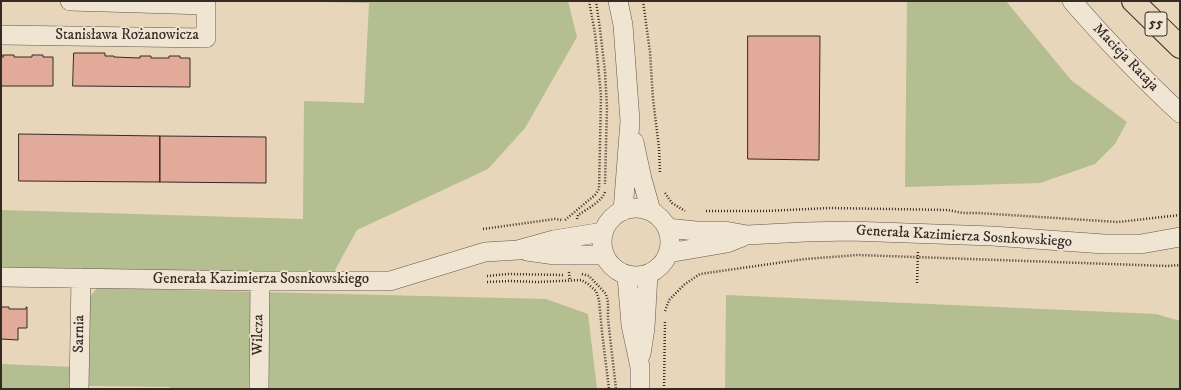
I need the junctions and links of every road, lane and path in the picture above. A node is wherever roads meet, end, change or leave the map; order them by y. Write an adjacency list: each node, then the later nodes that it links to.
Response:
1 (70, 1): 8 (street, Stanisława Rożanowicza)
2 (589, 1): 25 (path)
3 (596, 1): 25 (path)
4 (618, 1): 11 (street)
5 (643, 1): 12 (path)
6 (1072, 1): 10 (street, Macieja Rataja)
7 (1132, 1): 9 (main road, 55)
8 (1, 35)
9 (1180, 47)
10 (1180, 113)
11 (630, 121): 14 (street); 15 (street)
12 (660, 178)
13 (664, 191): 16 (path)
14 (623, 211): 15 (street); 21 (street)
15 (651, 211): 19 (street)
16 (689, 211)
17 (703, 212): 18 (path)
18 (1180, 215)
19 (667, 228): 23 (street, Generała Kazimierza Sosnkowskiego); 26 (street)
20 (483, 229): 25 (path)
21 (603, 232): 25 (street, Generała Kazimierza Sosnkowskiego); 27 (street)
22 (918, 233): 23 (street, Generała Kazimierza Sosnkowskiego); 24 (street, Generała Kazimierza Sosnkowskiego); 28 (path)
23 (747, 235): 26 (street, Generała Kazimierza Sosnkowskiego)
24 (1180, 237)
25 (571, 241): 27 (street, Generała Kazimierza Sosnkowskiego); 30 (path); 31 (path); 37 (street, Generała Kazimierza Sosnkowskiego)
26 (668, 253): 32 (street)
27 (603, 255): 34 (street)
28 (918, 257): 29 (path); 40 (path); 47 (path)
29 (1180, 265)
30 (580, 273): 31 (path); 45 (path)
31 (569, 274): 33 (path); 38 (path)
32 (648, 274): 34 (street); 41 (street)
33 (487, 276)
34 (627, 276): 41 (street)
35 (1, 277): 36 (street, Generała Kazimierza Sosnkowskiego)
36 (81, 278): 37 (street, Generała Kazimierza Sosnkowskiego); 42 (street, Sarnia)
37 (260, 281): 43 (street, Wilcza)
38 (570, 281): 39 (path); 44 (path)
39 (487, 282)
40 (916, 283)
41 (640, 367): 46 (street)
42 (79, 389)
43 (259, 389)
44 (609, 389)
45 (616, 389)
46 (640, 389)
47 (664, 389)

